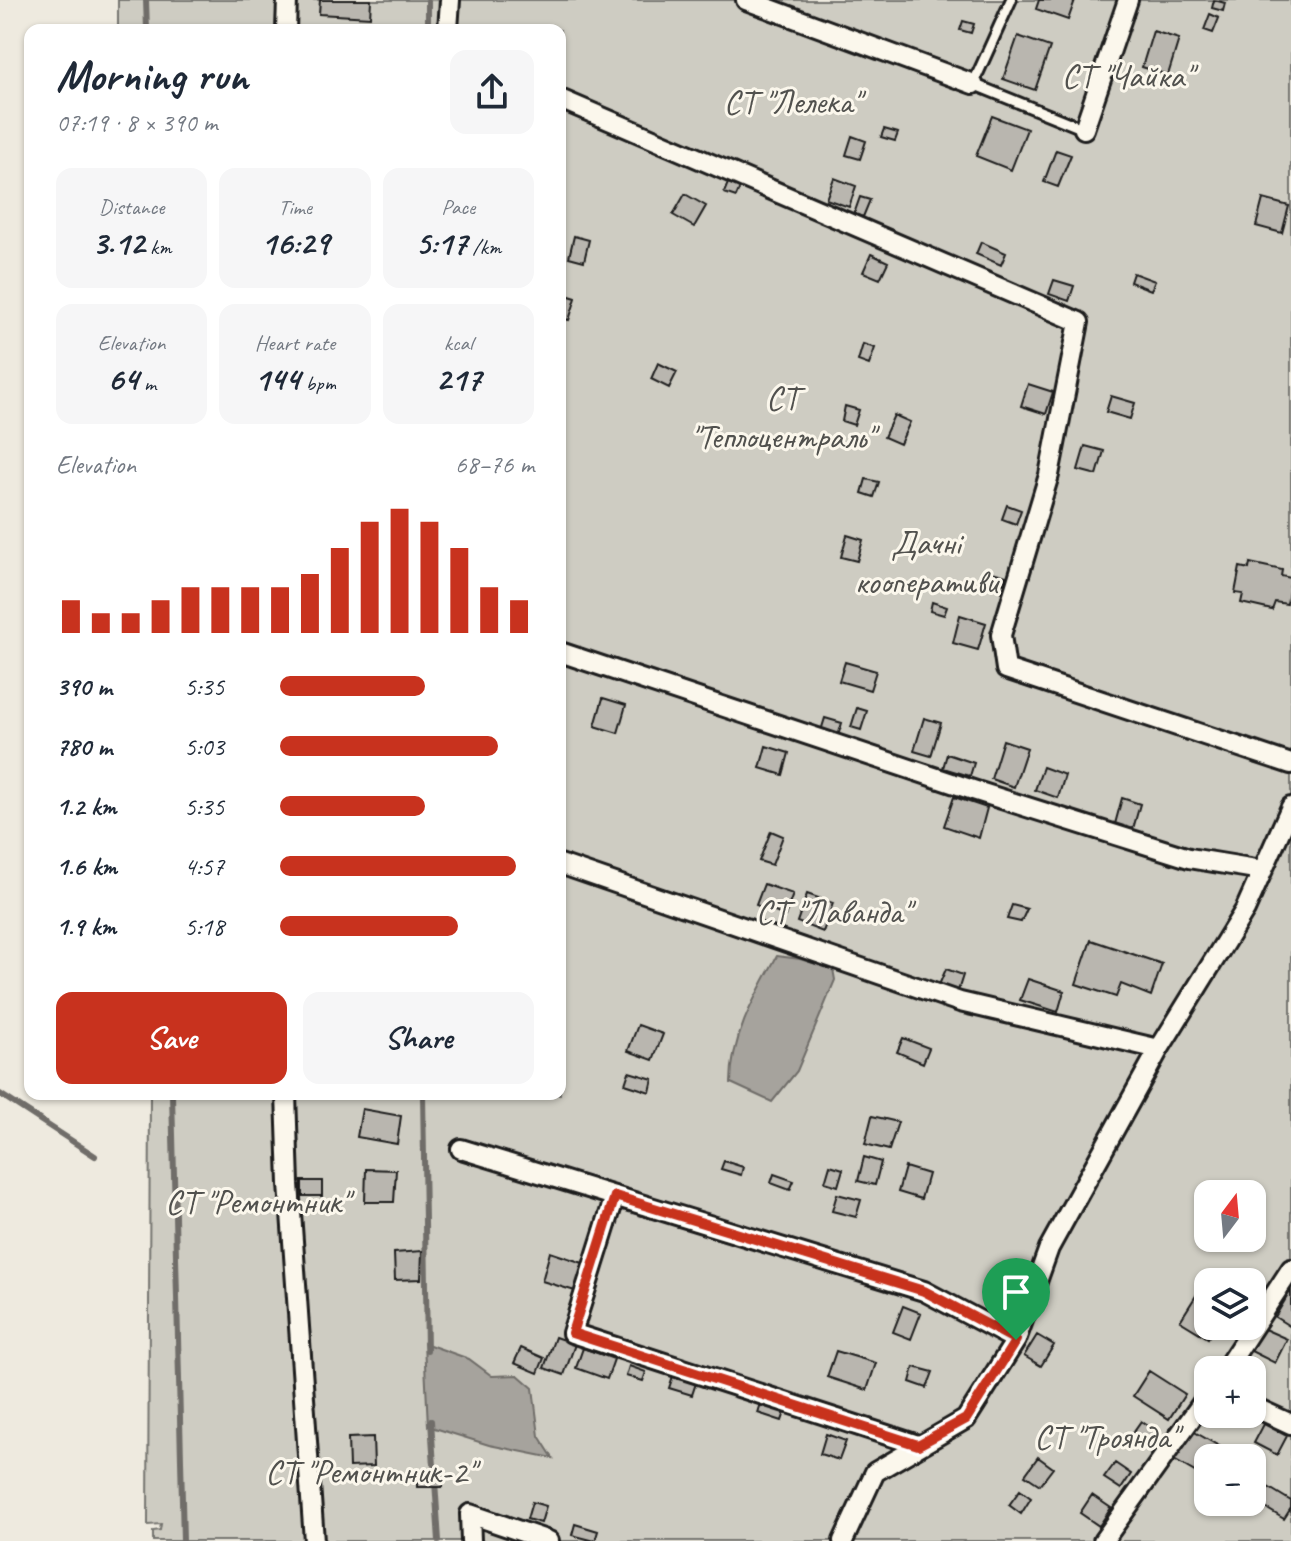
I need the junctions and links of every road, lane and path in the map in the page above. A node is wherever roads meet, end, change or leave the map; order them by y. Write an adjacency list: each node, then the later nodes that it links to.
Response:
1 (287, 0): 6 (street)
2 (450, 0): 7 (street)
3 (746, 0): 8 (street)
4 (1011, 0): 8 (lane)
5 (1128, 0): 10 (street)
6 (286, 24)
7 (448, 24)
8 (973, 84): 10 (lane)
9 (566, 102): 12 (street)
10 (1084, 129)
11 (566, 654): 15 (street)
12 (1291, 764)
13 (1291, 807): 15 (street)
14 (566, 866): 16 (street)
15 (1262, 870): 16 (street)
16 (1159, 1049): 21 (street)
17 (286, 1100): 27 (street)
18 (461, 1149): 19 (street)
19 (615, 1196): 21 (street); 26 (street)
20 (1291, 1269): 22 (street)
21 (1016, 1340): 26 (street)
22 (1234, 1356)
23 (1266, 1412): 25 (street)
24 (1194, 1414): 31 (street)
25 (1291, 1424)
26 (918, 1445): 30 (street)
27 (314, 1541)
28 (471, 1541): 29 (street)
29 (549, 1541)
30 (843, 1541)
31 (1103, 1541)

